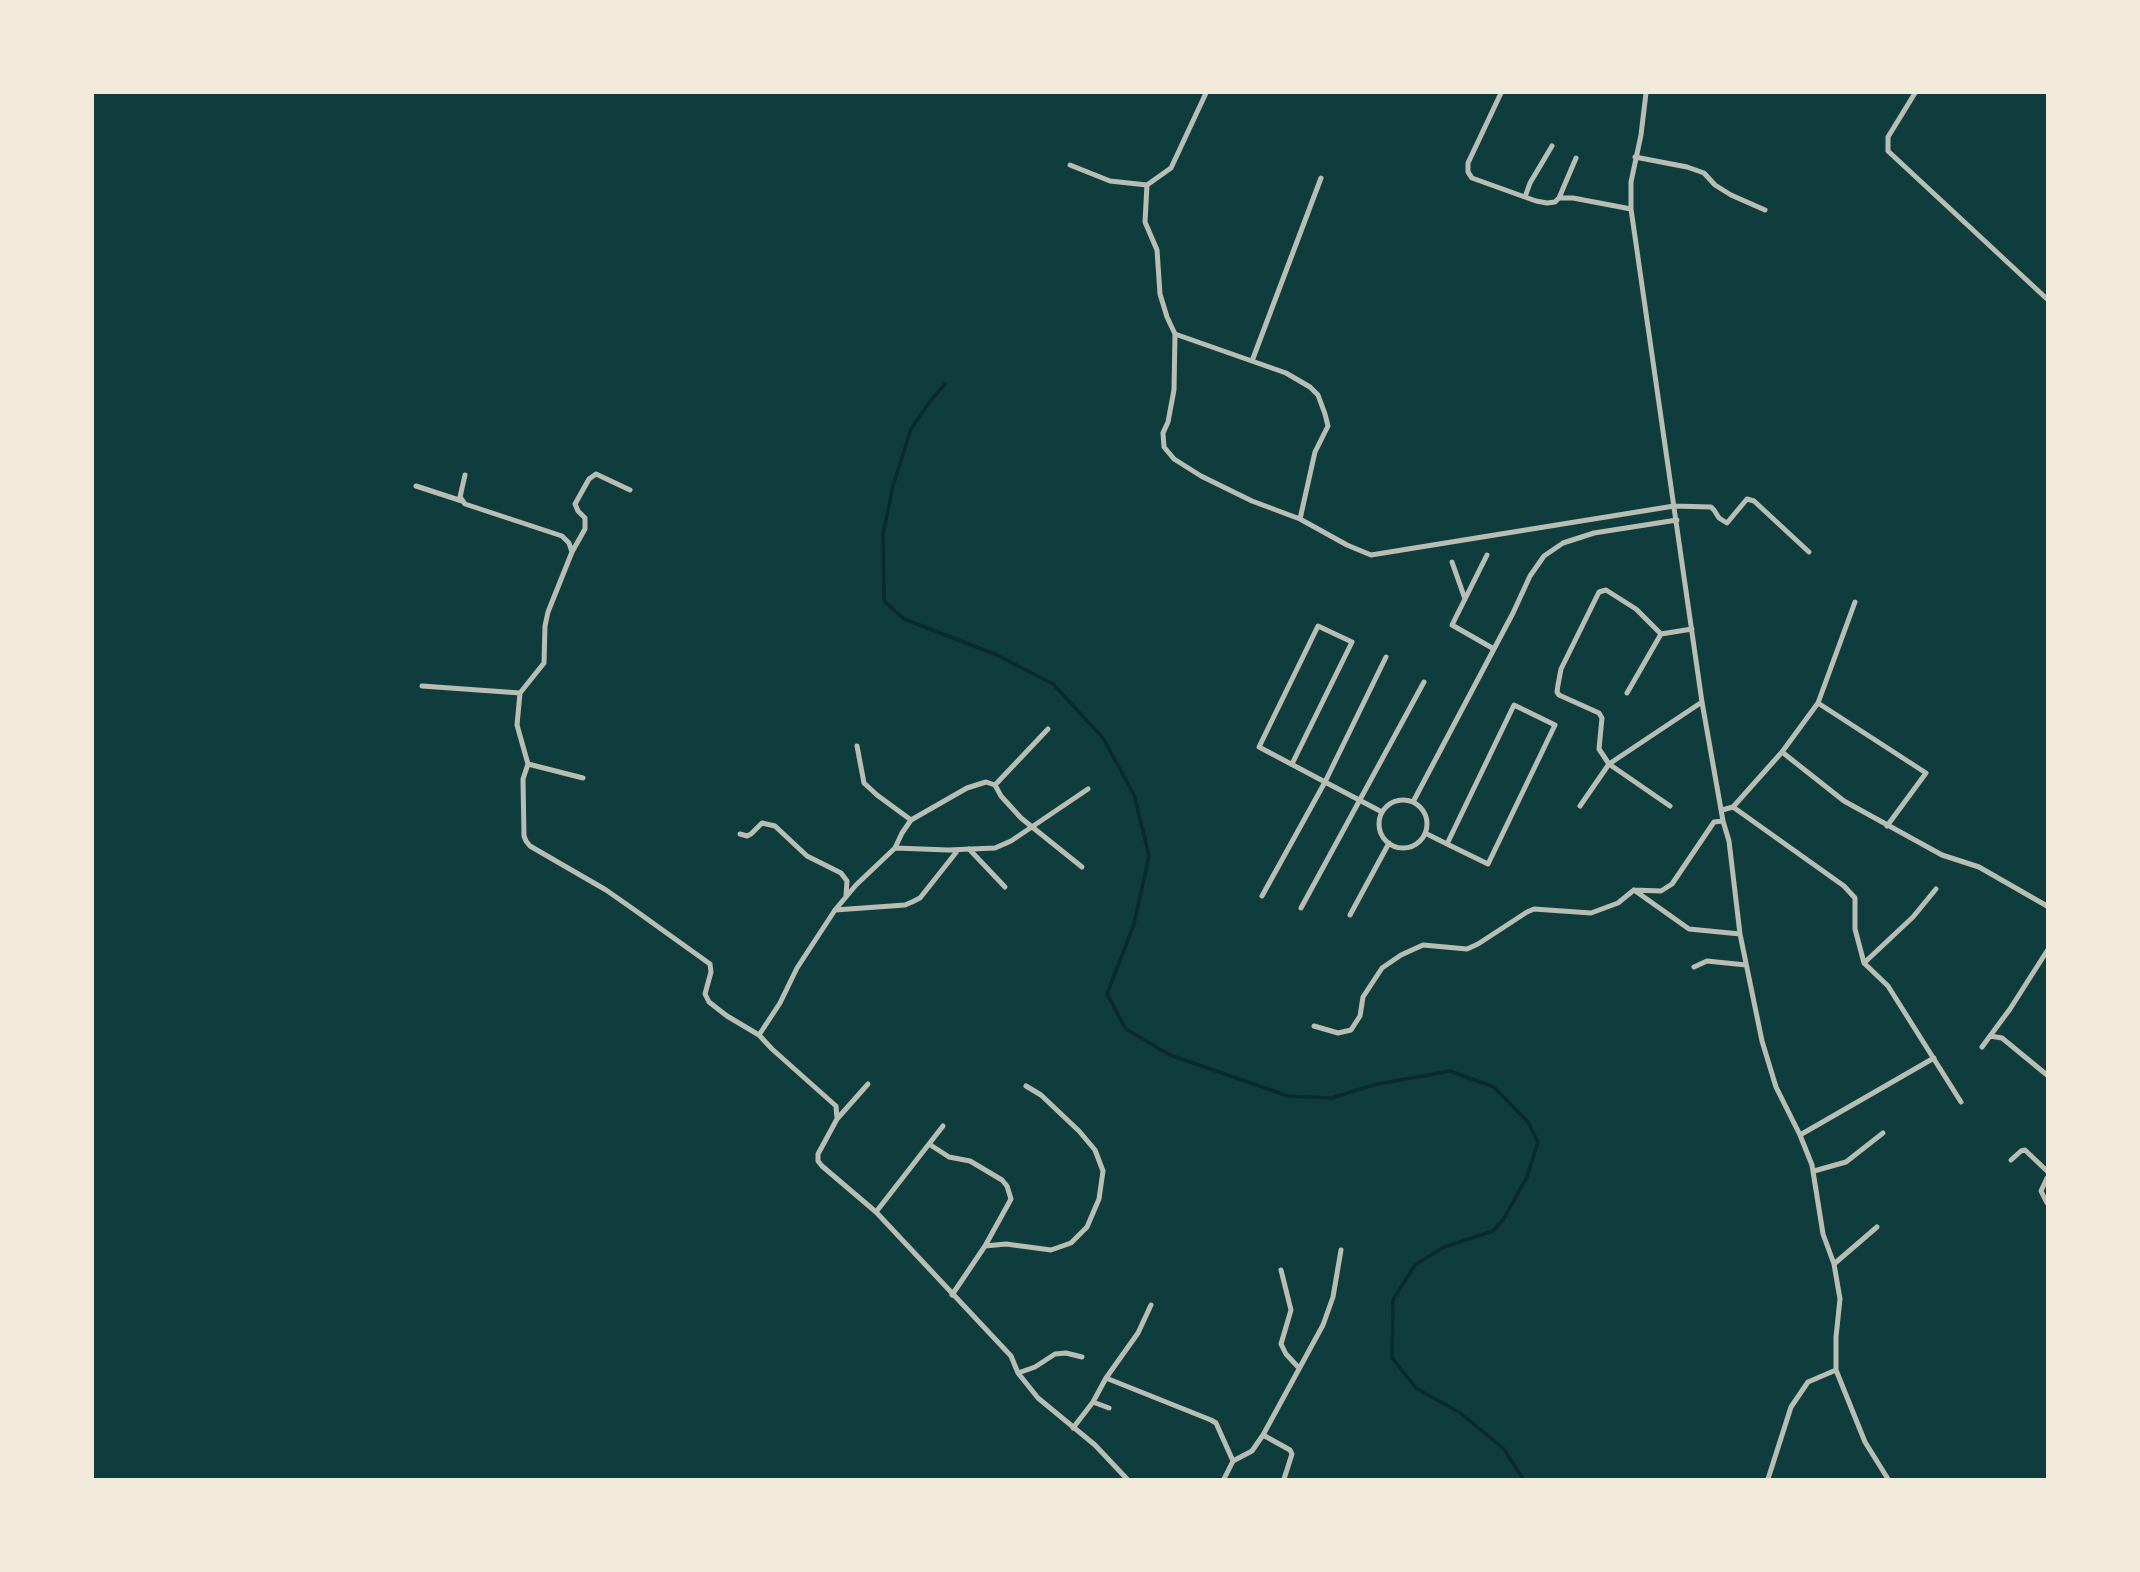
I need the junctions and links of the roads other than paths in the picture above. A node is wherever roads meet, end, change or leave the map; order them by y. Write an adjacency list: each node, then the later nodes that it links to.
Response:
1 (1206, 93): 10 (street)
2 (1501, 93): 11 (street)
3 (1646, 93): 6 (street)
4 (1915, 93): 15 (street)
5 (1552, 146): 11 (street)
6 (1635, 157): 13 (street); 14 (street)
7 (1576, 158): 12 (street)
8 (1070, 164): 10 (street)
9 (1321, 178): 17 (street)
10 (1147, 185): 16 (street)
11 (1525, 197): 12 (street)
12 (1559, 198): 13 (street)
13 (1631, 209): 22 (street)
14 (1765, 210)
15 (2047, 299)
16 (1175, 334): 17 (street); 23 (street)
17 (1252, 361): 23 (street)
18 (465, 475): 21 (street)
19 (416, 486): 21 (street)
20 (631, 490): 25 (street)
21 (462, 501): 25 (street)
22 (1674, 506): 23 (street); 24 (street); 26 (street)
23 (1300, 519)
24 (1677, 520): 31 (street); 33 (street)
25 (572, 552): 37 (street)
26 (1809, 552)
27 (1487, 555): 29 (street)
28 (1452, 562): 29 (street)
29 (1465, 599): 33 (street)
30 (1855, 602): 40 (street)
31 (1692, 629): 32 (street); 39 (street)
32 (1661, 634): 38 (street); 46 (street)
33 (1494, 649): 52 (street)
34 (1386, 657): 48 (street)
35 (1424, 682): 51 (street)
36 (422, 687): 37 (street)
37 (520, 692): 44 (street)
38 (1627, 693)
39 (1702, 702): 46 (street); 56 (street)
40 (1818, 703): 43 (street); 60 (street)
41 (1048, 729): 49 (street)
42 (857, 746): 58 (street)
43 (1782, 752): 55 (street); 60 (street)
44 (528, 764): 47 (street); 85 (street)
45 (1292, 764): 45 (street); 48 (street)
46 (1609, 764): 53 (street); 54 (street)
47 (583, 778)
48 (1325, 782): 51 (street); 74 (street)
49 (995, 785): 58 (street); 61 (street)
50 (1088, 789): 61 (street)
51 (1361, 801): 57 (street); 76 (street)
52 (1413, 802): 57 (street); 62 (street)
53 (1580, 806)
54 (1670, 806)
55 (1733, 807): 56 (street); 81 (street)
56 (1722, 810): 59 (street)
57 (1382, 812): 64 (street)
58 (911, 820): 66 (street)
59 (1724, 821): 71 (street); 79 (street)
60 (1887, 826): 75 (street)
61 (1032, 827): 67 (street); 69 (street)
62 (1425, 833): 64 (street); 65 (street)
63 (740, 834): 73 (street)
64 (1389, 843): 78 (street)
65 (1447, 844): 65 (street)
66 (895, 848): 68 (street); 73 (street)
67 (969, 849): 68 (street); 70 (street)
68 (958, 850): 77 (street)
69 (1082, 867)
70 (1004, 887)
71 (1634, 890): 79 (street); 84 (street)
72 (1936, 890): 81 (street)
73 (846, 896): 77 (street)
74 (1262, 896)
75 (2047, 906)
76 (1301, 908)
77 (835, 909): 85 (street)
78 (1350, 915)
79 (1740, 933): 82 (street)
80 (2047, 951): 86 (street)
81 (1864, 963): 88 (street)
82 (1746, 965): 83 (street); 96 (street)
83 (1694, 967)
84 (1314, 1026)
85 (759, 1035): 93 (street)
86 (1990, 1036): 87 (street); 89 (street)
87 (1982, 1048)
88 (1934, 1058): 92 (street); 96 (street)
89 (2047, 1074)
90 (868, 1084): 93 (street)
91 (1026, 1086): 105 (street)
92 (1961, 1101)
93 (837, 1119): 103 (street)
94 (943, 1126): 97 (street)
95 (1882, 1133): 99 (street)
96 (1800, 1135): 99 (street)
97 (929, 1144): 103 (street); 105 (street)
98 (2011, 1160): 100 (street)
99 (1814, 1171): 107 (street)
100 (2047, 1171)
101 (2047, 1178): 102 (street)
102 (2047, 1202)
103 (876, 1212): 109 (street)
104 (1877, 1227): 107 (street)
105 (985, 1246): 109 (street)
106 (1341, 1250): 112 (street)
107 (1834, 1264): 113 (street)
108 (1281, 1270): 112 (street)
109 (952, 1295): 114 (street)
110 (1151, 1305): 115 (street)
111 (1082, 1357): 114 (street)
112 (1298, 1368): 119 (street)
113 (1836, 1370): 124 (street); 125 (street)
114 (1018, 1373): 118 (street)
115 (1106, 1378): 116 (street); 120 (street)
116 (1093, 1402): 117 (street); 118 (street)
117 (1108, 1408)
118 (1073, 1428): 121 (street)
119 (1263, 1435): 120 (street); 123 (street)
120 (1233, 1461): 122 (street)
121 (1127, 1479)
122 (1224, 1479)
123 (1284, 1479)
124 (1768, 1479)
125 (1888, 1479)

